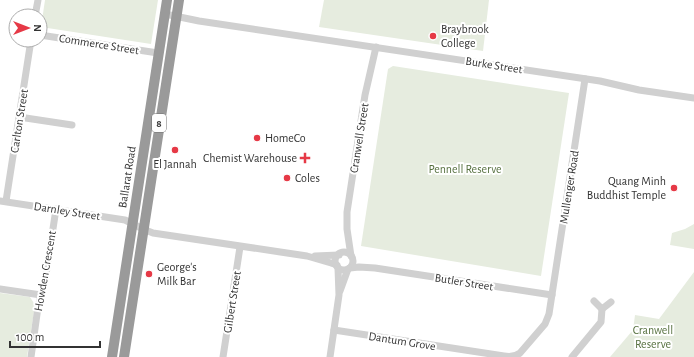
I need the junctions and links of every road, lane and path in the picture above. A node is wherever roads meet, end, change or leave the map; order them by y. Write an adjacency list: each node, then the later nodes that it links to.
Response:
1 (167, 0): 3 (highway, Ballarat Road / 8)
2 (178, 0): 4 (highway, Ballarat Road / 8)
3 (165, 14): 4 (street, Burke Street); 10 (highway, Ballarat Road / 8)
4 (176, 16): 5 (street, Burke Street); 6 (highway, Ballarat Road / 8)
5 (199, 21): 6 (street, Burke Street); 8 (street, Burke Street)
6 (174, 28): 18 (highway, Ballarat Road / 8)
7 (48, 36): 10 (street, Commerce Street)
8 (376, 47): 11 (street, Burke Street); 19 (street, Cranwell Street)
9 (31, 48): 13 (street, Carlton Street)
10 (158, 53): 17 (highway, Ballarat Road / 8)
11 (586, 79): 12 (street, Burke Street); 30 (street, Mullenger Road)
12 (694, 98)
13 (19, 117): 14 (street); 15 (street, Carlton Street)
14 (72, 125)
15 (3, 201): 16 (street, Darnley Street)
16 (56, 209): 17 (street, Darnley Street); 28 (street, Howden Crescent)
17 (132, 224): 18 (street, Darnley Street); 37 (highway, Ballarat Road / 8)
18 (143, 229): 20 (street); 38 (highway, Ballarat Road / 8)
19 (347, 229): 21 (street, Cranwell Street); 23 (street, Cranwell Street)
20 (240, 247): 22 (street); 39 (street, Gilbert Street)
21 (340, 254): 22 (street); 23 (street); 24 (street)
22 (307, 256): 24 (street)
23 (352, 257): 25 (street, Butler Street); 26 (street)
24 (337, 266): 26 (street); 29 (street)
25 (376, 268): 26 (street, Butler Street); 30 (street, Butler Street)
26 (349, 269): 29 (street)
27 (0, 289): 28 (street)
28 (41, 295): 36 (street, Howden Crescent)
29 (339, 295): 34 (street)
30 (552, 295): 35 (street, Dantum Grove)
31 (594, 301): 33 (street)
32 (611, 302): 33 (street)
33 (602, 309): 41 (street)
34 (334, 330): 35 (street, Dantum Grove); 40 (street)
35 (518, 356)
36 (31, 357)
37 (112, 357)
38 (124, 357)
39 (223, 357)
40 (330, 357)
41 (572, 357)

